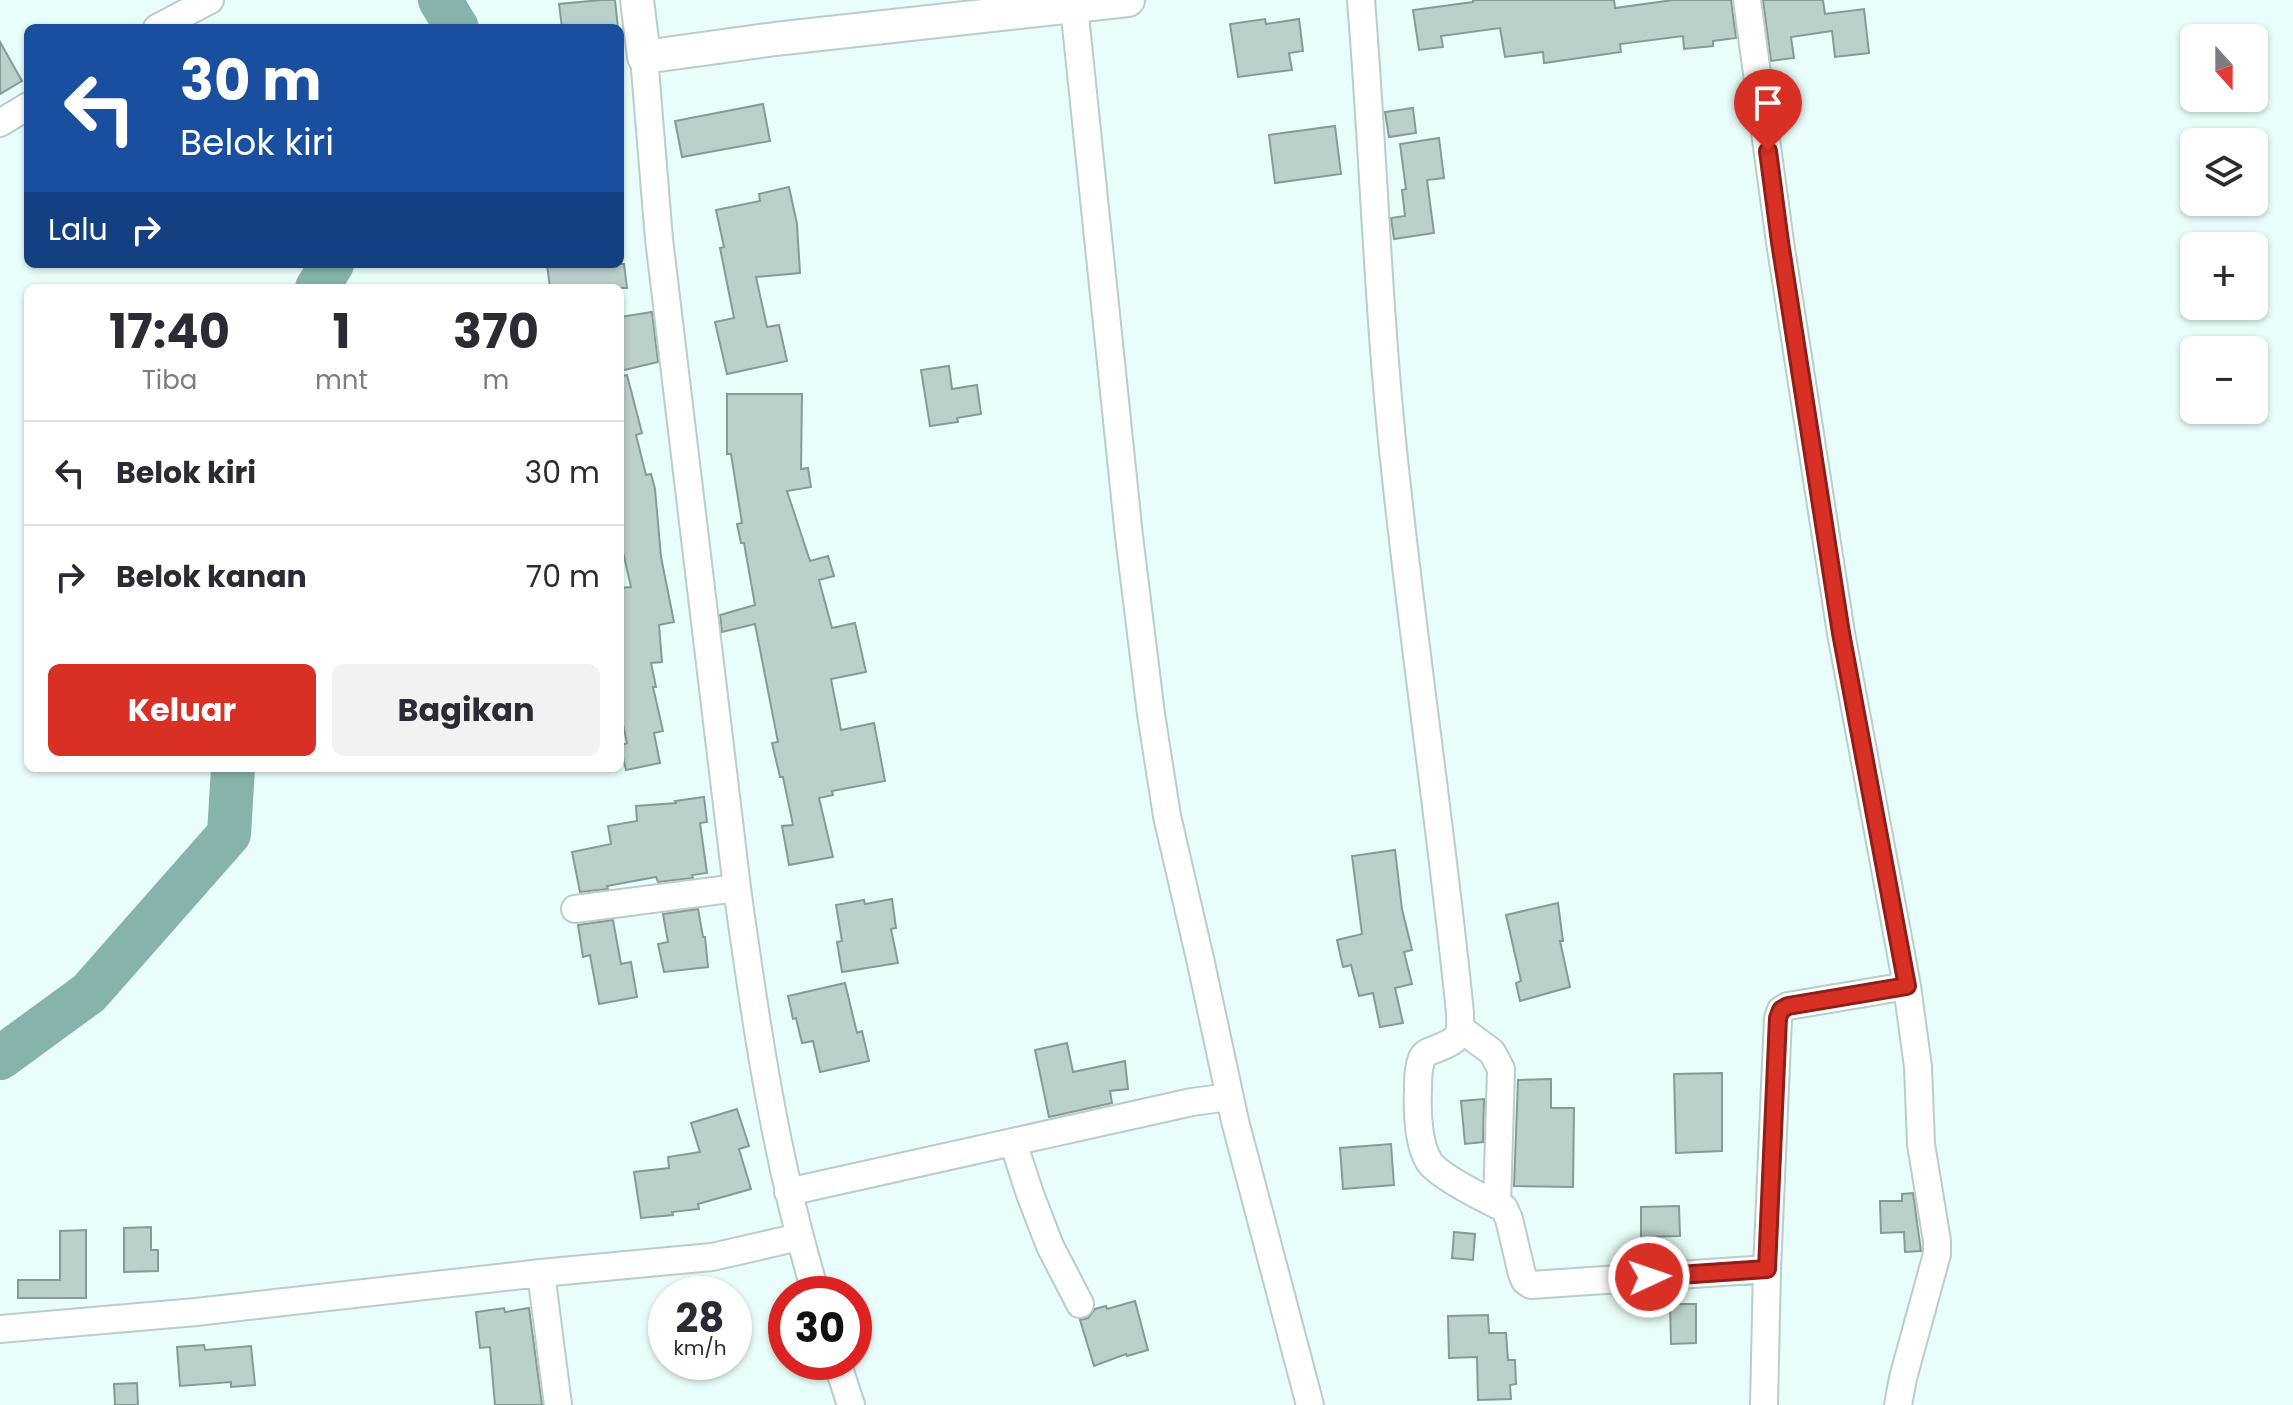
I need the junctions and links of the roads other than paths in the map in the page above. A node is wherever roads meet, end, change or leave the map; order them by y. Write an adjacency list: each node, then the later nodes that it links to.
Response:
1 (210, 0): 7 (street)
2 (637, 0): 8 (street)
3 (1128, 0): 6 (street)
4 (1361, 0): 14 (street)
5 (1747, 0): 13 (street)
6 (1074, 6): 8 (street); 15 (street)
7 (165, 24)
8 (644, 57): 11 (street)
9 (24, 108): 10 (street)
10 (0, 123)
11 (737, 888): 12 (street); 17 (street)
12 (575, 909)
13 (1907, 986): 20 (street); 30 (street)
14 (1461, 1029): 18 (street); 18 (street)
15 (1229, 1097): 16 (street); 28 (street)
16 (1013, 1142): 17 (street); 23 (street)
17 (788, 1192): 19 (street)
18 (1497, 1205): 20 (street)
19 (799, 1237): 21 (street); 22 (street)
20 (1767, 1269): 29 (street)
21 (541, 1273): 24 (street); 26 (street)
22 (811, 1276)
23 (1080, 1304)
24 (0, 1329)
25 (843, 1380): 27 (street)
26 (558, 1405)
27 (851, 1405)
28 (1310, 1405)
29 (1764, 1405)
30 (1898, 1405)

